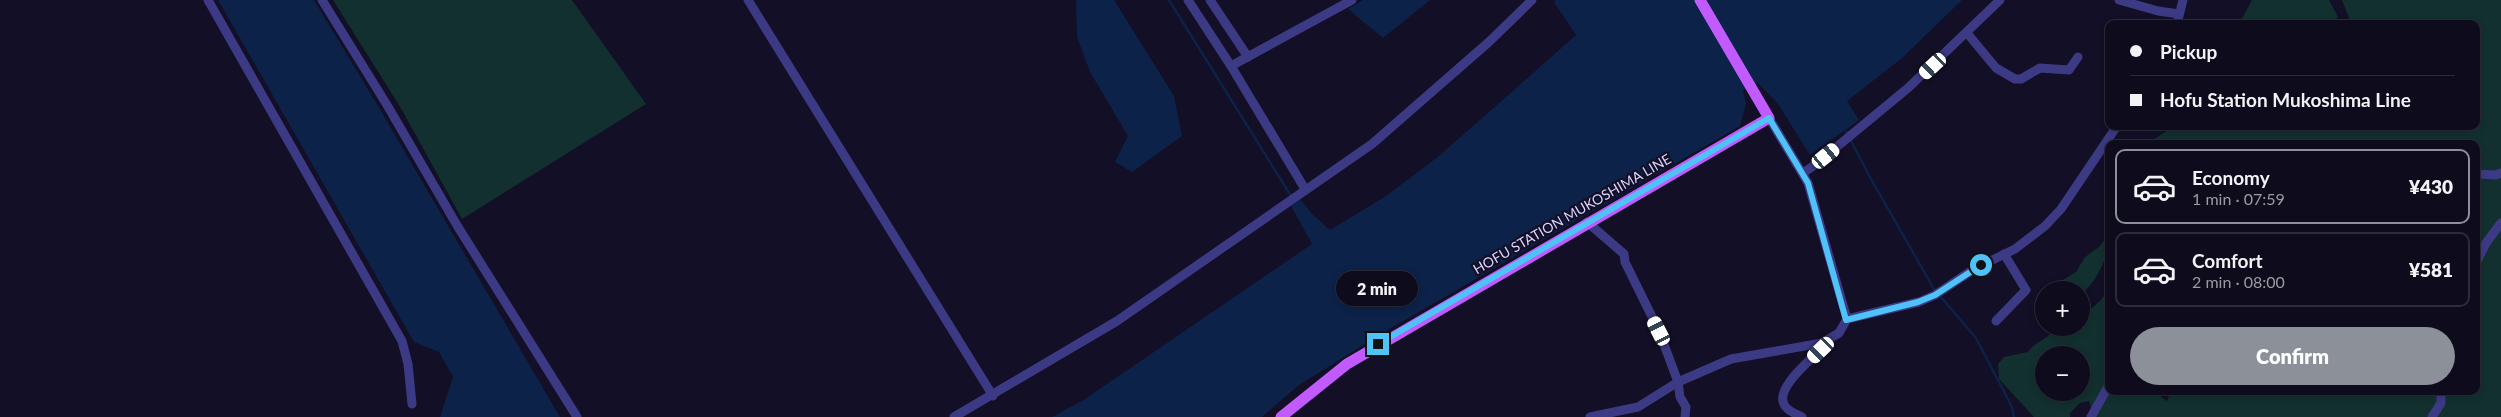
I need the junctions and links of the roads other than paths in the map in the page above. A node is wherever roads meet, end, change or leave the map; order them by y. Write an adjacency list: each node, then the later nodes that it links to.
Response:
1 (208, 0): 35 (street)
2 (322, 0): 36 (street)
3 (748, 0): 34 (street)
4 (1188, 0): 17 (street)
5 (1352, 0): 15 (street)
6 (1700, 0): 18 (main road)
7 (2000, 0): 14 (street)
8 (2119, 0): 12 (street)
9 (2183, 0): 12 (street)
10 (1213, 1): 15 (street)
11 (1529, 1): 23 (street)
12 (2179, 14): 13 (street)
13 (2178, 20)
14 (1967, 33): 16 (street); 20 (street)
15 (1248, 57): 17 (street)
16 (2078, 57)
17 (1231, 66): 23 (street)
18 (1769, 118): 20 (street); 24 (main road, HOFU STATION MUKOSHIMA LINE)
19 (2105, 144): 26 (street)
20 (1803, 173): 28 (street)
21 (2501, 173): 22 (street)
22 (2480, 174)
23 (1305, 190): 34 (street)
24 (1588, 222): 31 (street); 38 (main road, HOFU STATION MUKOSHIMA LINE)
25 (2501, 223): 27 (street)
26 (2004, 254): 28 (street); 29 (street)
27 (2480, 255)
28 (1846, 320): 30 (street)
29 (1996, 321)
30 (1822, 343): 31 (street); 41 (street)
31 (1678, 382): 39 (street); 40 (street)
32 (2105, 392): 42 (street)
33 (2441, 395): 43 (street)
34 (992, 396): 37 (street)
35 (412, 404)
36 (578, 417)
37 (954, 417)
38 (1281, 417)
39 (1590, 417)
40 (1685, 417)
41 (1802, 417)
42 (2091, 417)
43 (2432, 417)

